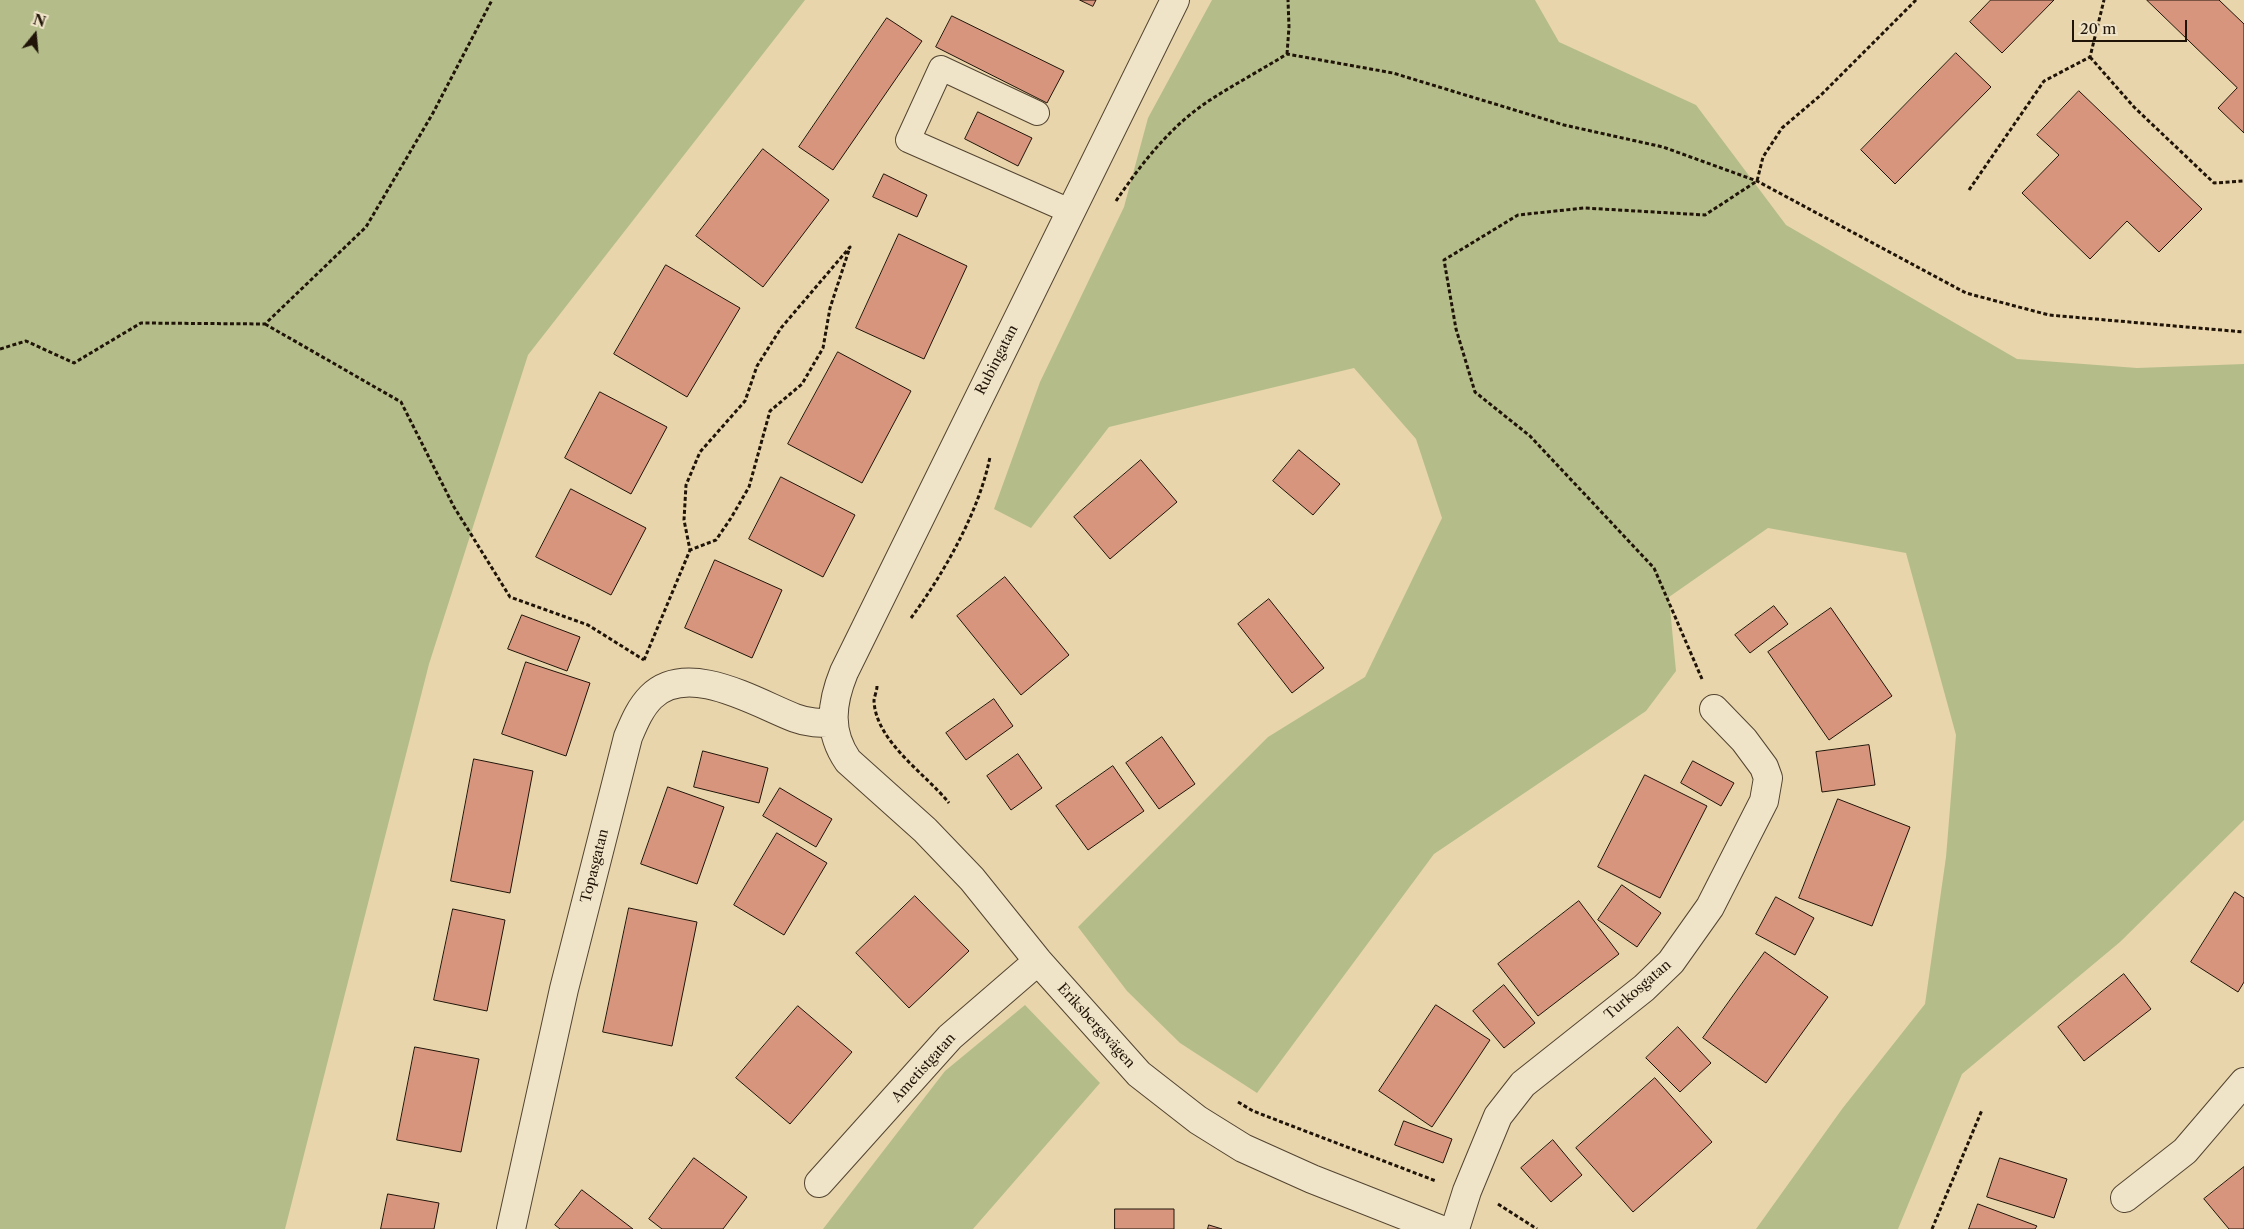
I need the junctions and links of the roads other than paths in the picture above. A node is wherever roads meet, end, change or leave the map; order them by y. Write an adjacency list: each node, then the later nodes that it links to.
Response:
1 (1175, 0): 3 (street, Rubingatan)
2 (1038, 113): 3 (lane)
3 (1072, 212): 5 (street, Rubingatan)
4 (1714, 709): 12 (street, Turkosgatan)
5 (833, 723): 6 (street, Eriksbergsvägen); 10 (street, Topasgatan)
6 (1038, 961): 8 (street, Ametistgatan); 11 (street, Eriksbergsvägen)
7 (2244, 1082): 9 (street)
8 (819, 1183)
9 (2125, 1198)
10 (511, 1229)
11 (1439, 1229)
12 (1455, 1229)

